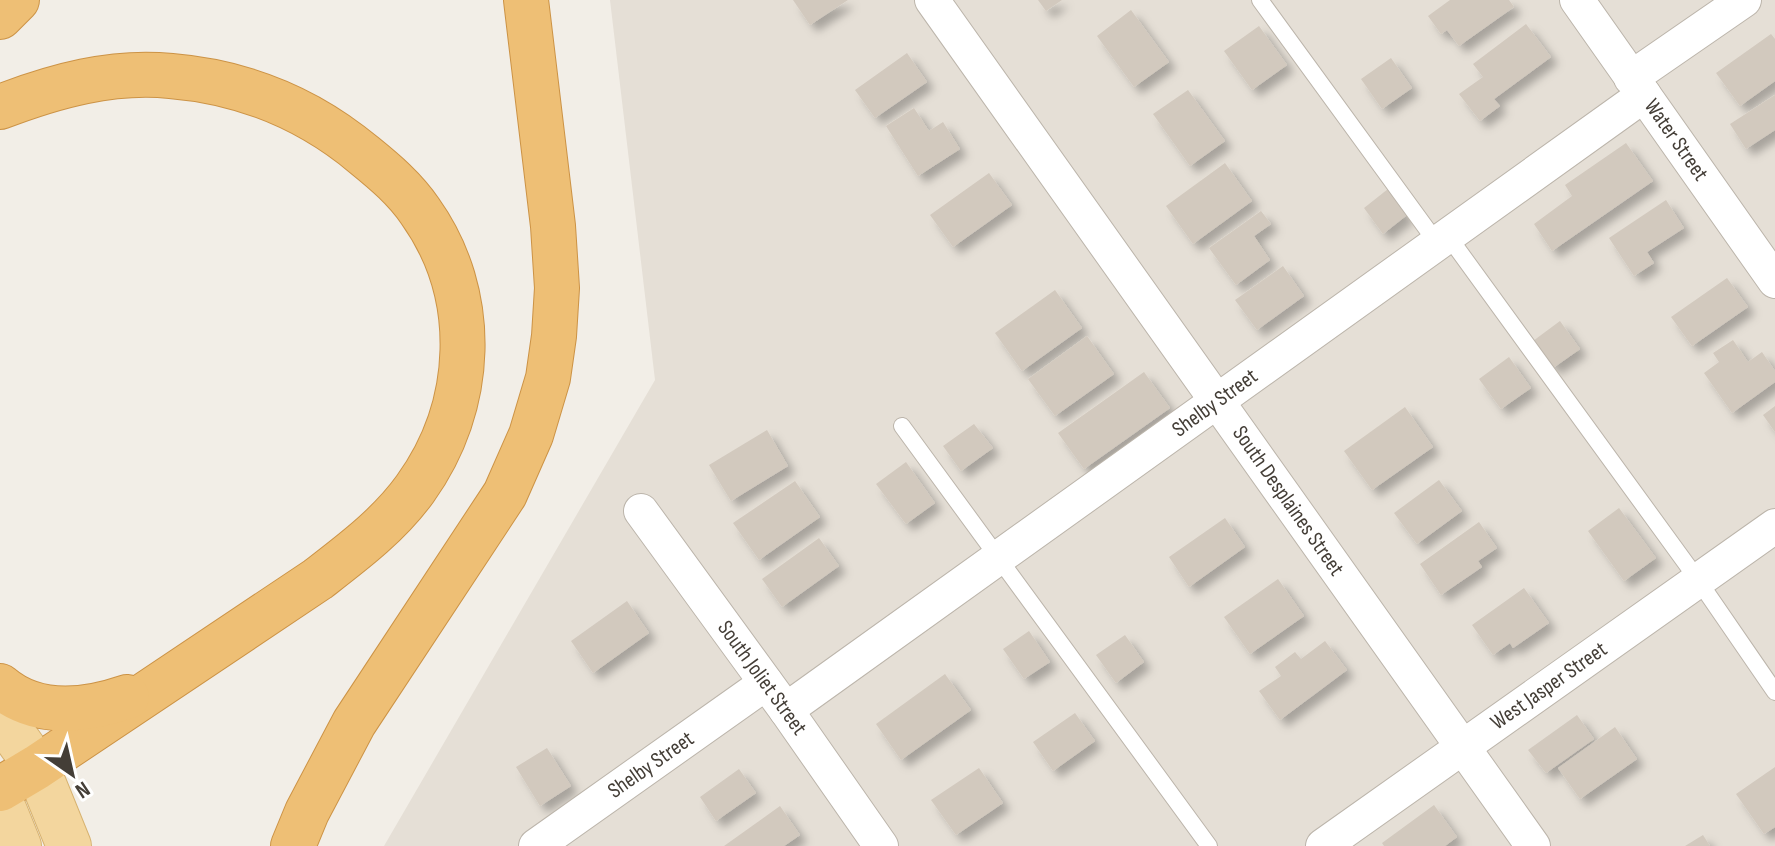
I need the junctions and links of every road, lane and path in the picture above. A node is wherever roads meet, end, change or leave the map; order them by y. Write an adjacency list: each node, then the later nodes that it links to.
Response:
1 (17, 0): 7 (highway)
2 (526, 0): 30 (highway)
3 (932, 0): 12 (street, South Desplaines Street)
4 (1260, 0): 10 (lane)
5 (1577, 0): 8 (street, Water Street)
6 (1744, 0): 8 (street, Shelby Street)
7 (0, 17)
8 (1638, 87): 10 (street, Shelby Street); 11 (street, Water Street)
9 (0, 107): 18 (highway)
10 (1442, 240): 12 (street, Shelby Street); 17 (lane)
11 (1775, 281)
12 (1217, 402): 16 (street, Shelby Street); 23 (street, South Desplaines Street)
13 (902, 426): 16 (lane)
14 (641, 511): 21 (street, South Joliet Street)
15 (1775, 526): 17 (street, West Jasper Street)
16 (998, 559): 21 (street, Shelby Street); 32 (lane)
17 (1698, 580): 20 (lane); 23 (street, West Jasper Street)
18 (163, 684): 19 (highway); 24 (highway)
19 (0, 686)
20 (1775, 692)
21 (776, 697): 27 (street, Shelby Street); 31 (street, South Joliet Street)
22 (0, 715): 24 (main road)
23 (1462, 747): 33 (street, West Jasper Street); 34 (street, South Desplaines Street)
24 (37, 767): 25 (highway); 29 (main road)
25 (0, 789)
26 (0, 799): 28 (main road)
27 (543, 844)
28 (19, 846)
29 (69, 846)
30 (293, 846)
31 (881, 846)
32 (1209, 846)
33 (1323, 846)
34 (1533, 846)

